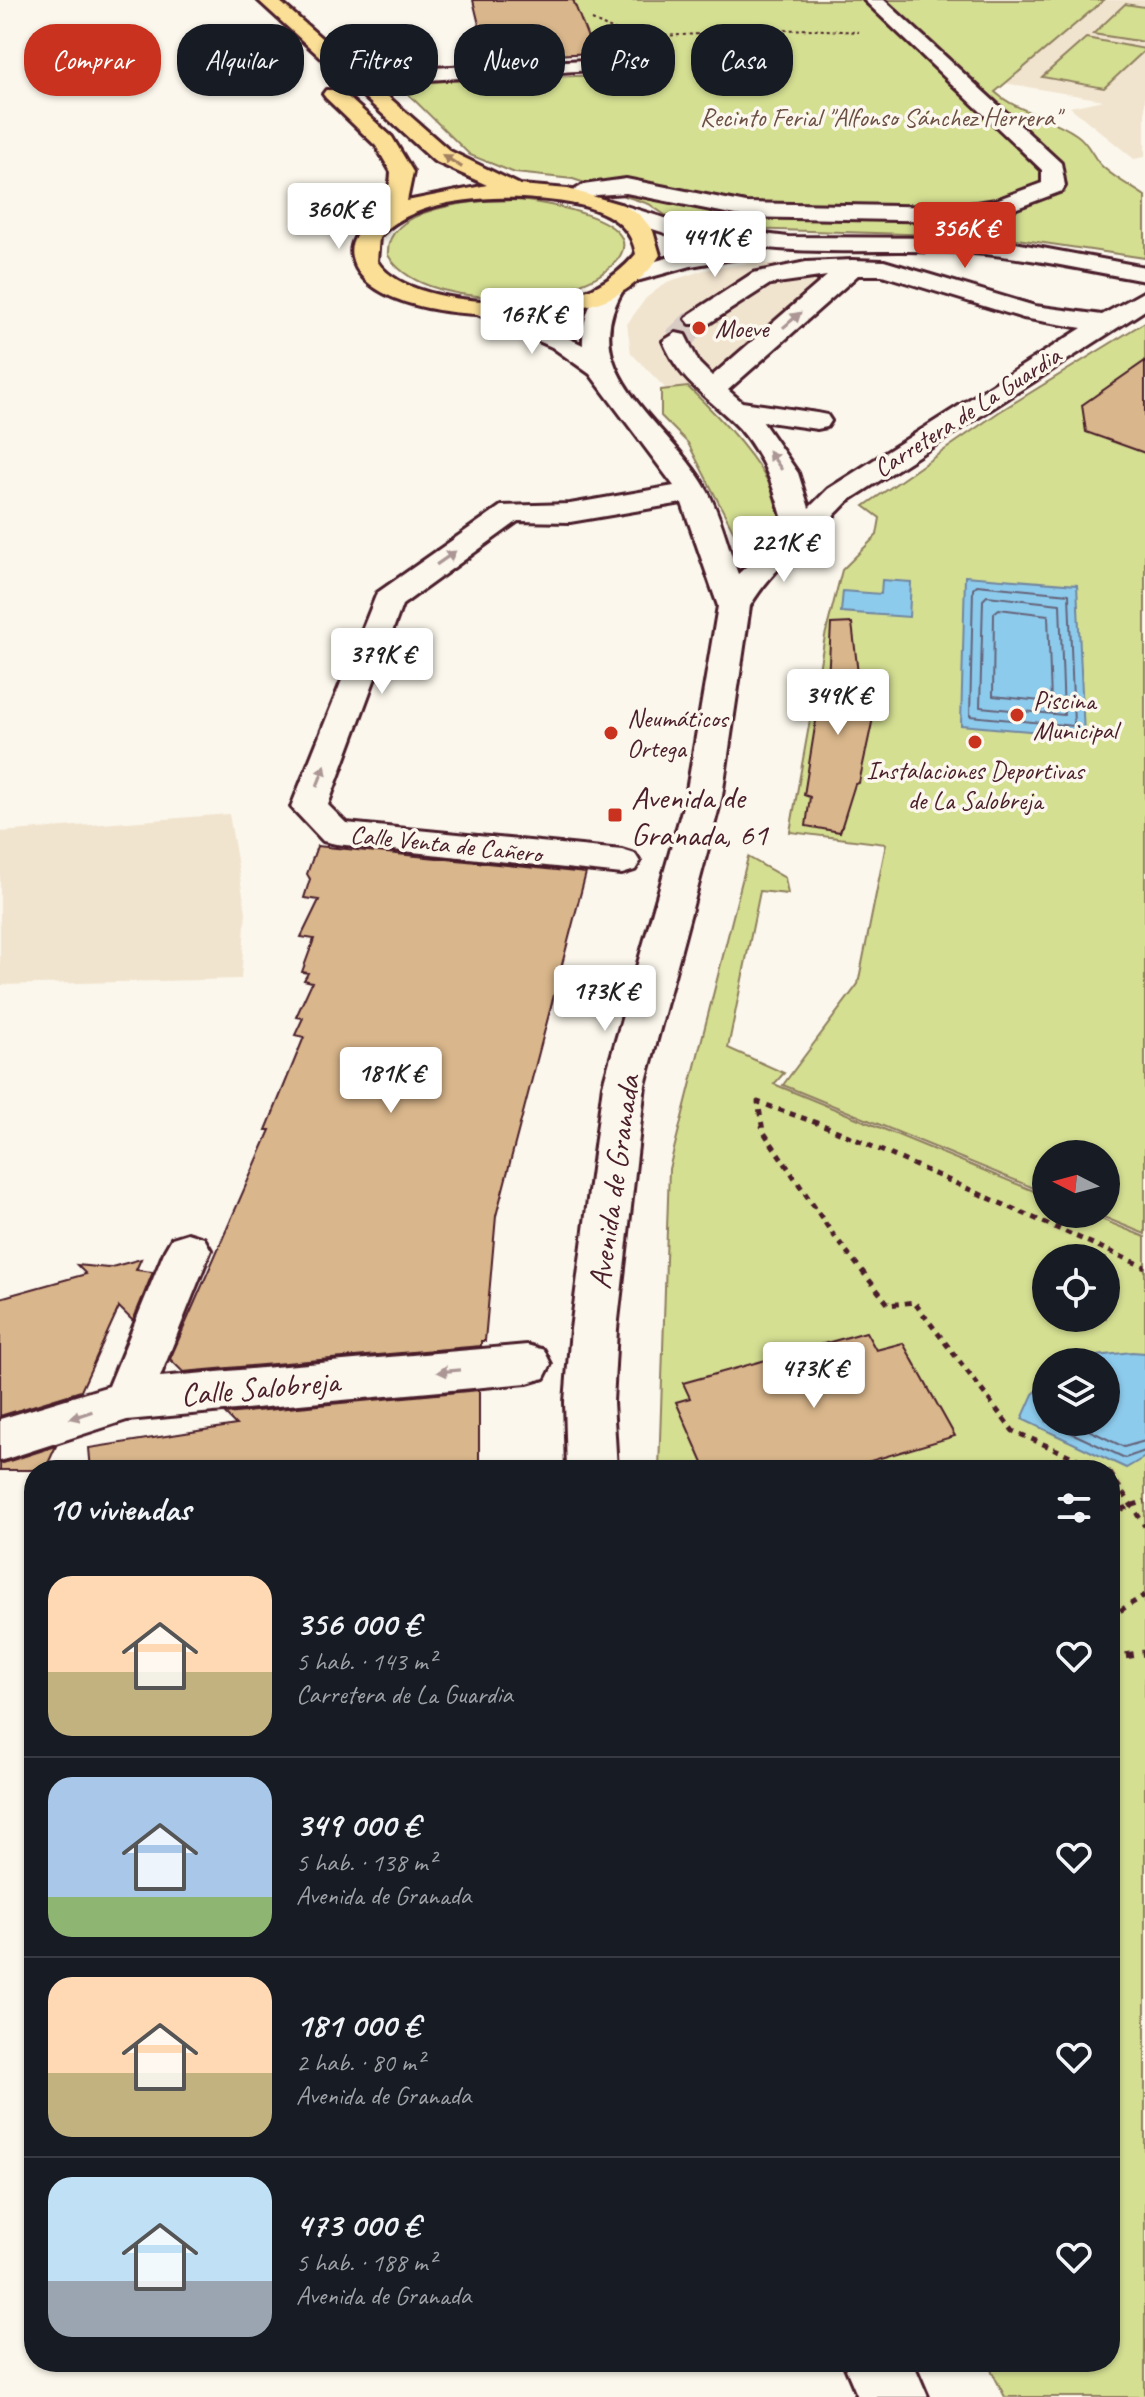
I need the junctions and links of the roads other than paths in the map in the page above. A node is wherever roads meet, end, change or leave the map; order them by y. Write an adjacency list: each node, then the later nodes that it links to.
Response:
1 (267, 0): 3 (main road)
2 (873, 0): 9 (street)
3 (320, 46)
4 (581, 66): 5 (street)
5 (438, 74)
6 (335, 96): 13 (main road)
7 (377, 96): 10 (main road, one-way to 7)
8 (1017, 178): 9 (street)
9 (1054, 186): 11 (street)
10 (524, 191): 11 (main road); 13 (main road)
11 (574, 197): 12 (main road)
12 (613, 209): 14 (street); 18 (main road)
13 (386, 219): 20 (main road)
14 (788, 244): 15 (street); 18 (street)
15 (1063, 257): 17 (street); 21 (street)
16 (852, 267): 21 (street); 22 (street); 26 (street, one-way to 16)
17 (1145, 274)
18 (623, 281): 20 (main road); 25 (street, Avenida de Granada)
19 (1145, 299): 23 (street, Carretera de La Guardia)
20 (484, 308): 25 (street, Avenida de Granada)
21 (1032, 313): 23 (street)
22 (699, 319)
23 (1105, 323): 30 (street, Carretera de La Guardia)
24 (676, 341): 26 (street)
25 (599, 368): 29 (street, Avenida de Granada)
26 (712, 390): 27 (street)
27 (733, 409): 28 (street); 30 (street, one-way to 27)
28 (817, 421)
29 (693, 492): 31 (street, Avenida de Granada); 32 (street, Calle Venta de Cañero, one-way to 29)
30 (802, 533): 31 (street, Carretera de La Guardia)
31 (734, 606): 37 (street, Avenida de Granada)
32 (622, 862)
33 (188, 1250): 35 (street)
34 (527, 1364): 35 (street, Calle Salobreja, one-way to 35)
35 (127, 1400): 36 (street, Calle Salobreja, one-way to 36)
36 (0, 1440)
37 (592, 1460)
38 (882, 2372): 39 (street)
39 (893, 2397)

